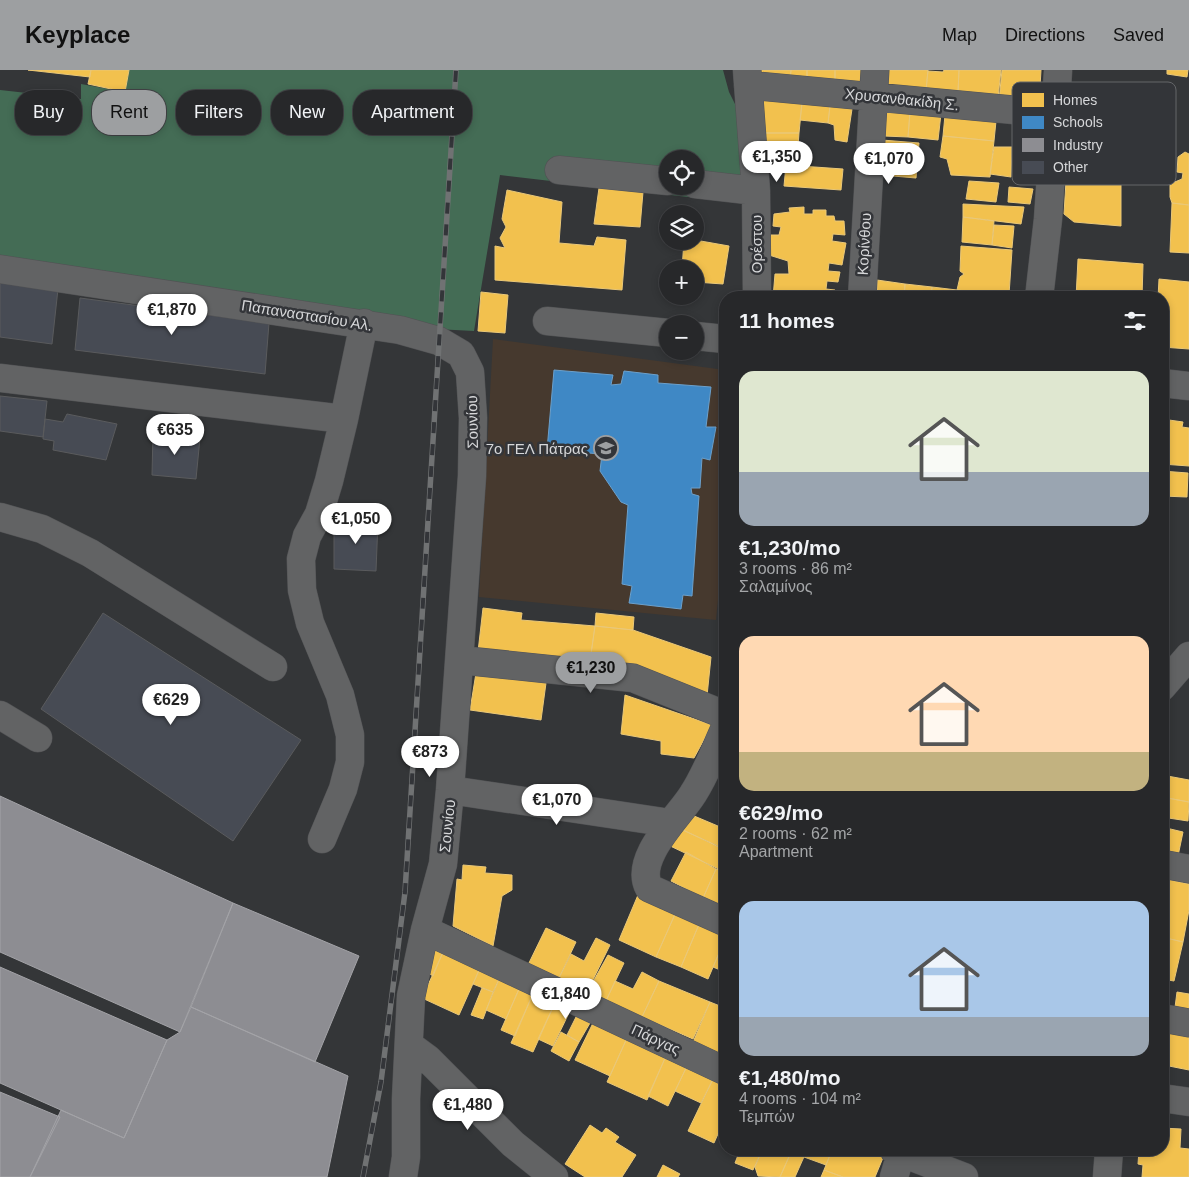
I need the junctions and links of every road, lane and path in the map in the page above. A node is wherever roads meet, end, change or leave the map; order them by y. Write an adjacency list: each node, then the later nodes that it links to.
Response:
1 (747, 78): 2 (street, Χρυσανθακίδη Σ.); 8 (street, Ορέστου)
2 (874, 83): 3 (street, Χρυσανθακίδη Σ.); 11 (street, Κορίνθου)
3 (1012, 107)
4 (559, 170): 5 (street)
5 (659, 180)
6 (704, 185): 8 (street)
7 (1049, 185): 12 (street)
8 (756, 191): 10 (street, Ορέστου)
9 (0, 269): 14 (street, Παπαναστασίου Αλ.)
10 (757, 291)
11 (862, 291)
12 (1040, 291)
13 (547, 321): 15 (street)
14 (364, 323): 19 (street, Παπαναστασίου Αλ.); 22 (street)
15 (659, 332)
16 (704, 337): 17 (street)
17 (719, 338)
18 (0, 378): 22 (street)
19 (471, 381): 25 (street, Σουνίου)
20 (1169, 384): 21 (street)
21 (1189, 386)
22 (344, 419): 34 (street)
23 (0, 517): 26 (street)
24 (1189, 656): 27 (street)
25 (460, 660): 28 (street); 32 (street, Σουνίου)
26 (273, 667)
27 (1169, 679)
28 (719, 713)
29 (0, 715): 30 (street)
30 (38, 738)
31 (719, 741): 33 (street)
32 (450, 790): 33 (street); 36 (street, Σουνίου)
33 (670, 823): 35 (street)
34 (322, 838)
35 (719, 919)
36 (425, 930): 39 (street, Σουνίου); 40 (street, Πάργας)
37 (1169, 1019): 38 (street)
38 (1189, 1023)
39 (409, 1045): 45 (street, Σουνίου); 46 (street)
40 (719, 1068)
41 (1169, 1099): 42 (street)
42 (1189, 1102)
43 (1109, 1156): 48 (street)
44 (898, 1158): 47 (street)
45 (403, 1177)
46 (554, 1177)
47 (964, 1177)
48 (1107, 1177)

